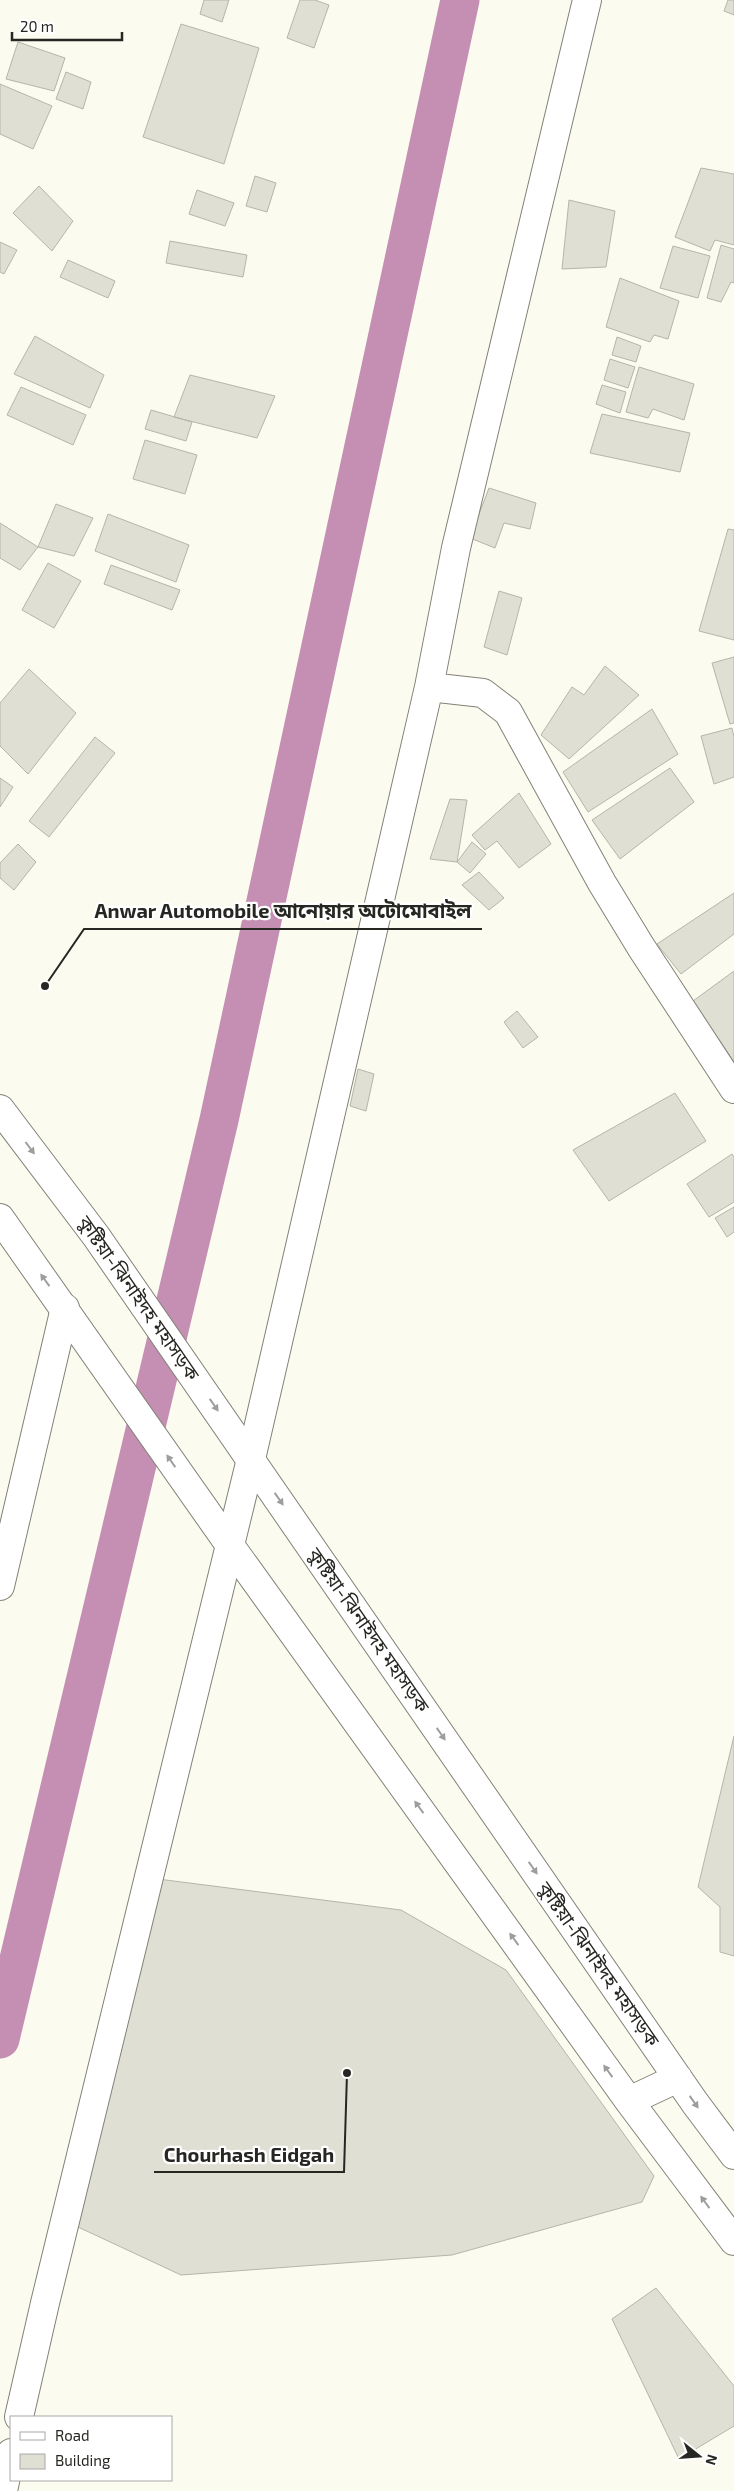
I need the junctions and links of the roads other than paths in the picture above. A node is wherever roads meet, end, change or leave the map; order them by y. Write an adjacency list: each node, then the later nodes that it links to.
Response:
1 (587, 0): 2 (main road)
2 (429, 687): 3 (main road); 7 (main road)
3 (734, 1089)
4 (0, 1109): 7 (main road, কুষ্টিয়া-ঝিনাইদহ মহাসড়ক, one-way to 7)
5 (0, 1218): 6 (main road, one-way to 5)
6 (69, 1314): 8 (main road, one-way to 6); 9 (main road)
7 (251, 1459): 8 (main road); 10 (main road, কুষ্টিয়া-ঝিনাইদহ মহাসড়ক, one-way to 10)
8 (229, 1544): 11 (main road, one-way to 8); 14 (main road)
9 (0, 1586)
10 (678, 2078): 11 (main road); 12 (main road, কুষ্টিয়া-ঝিনাইদহ মহাসড়ক, one-way to 12)
11 (629, 2101): 13 (main road, one-way to 11)
12 (734, 2155)
13 (734, 2241)
14 (19, 2416)
15 (10, 2458): 16 (main road)
16 (3, 2491)

